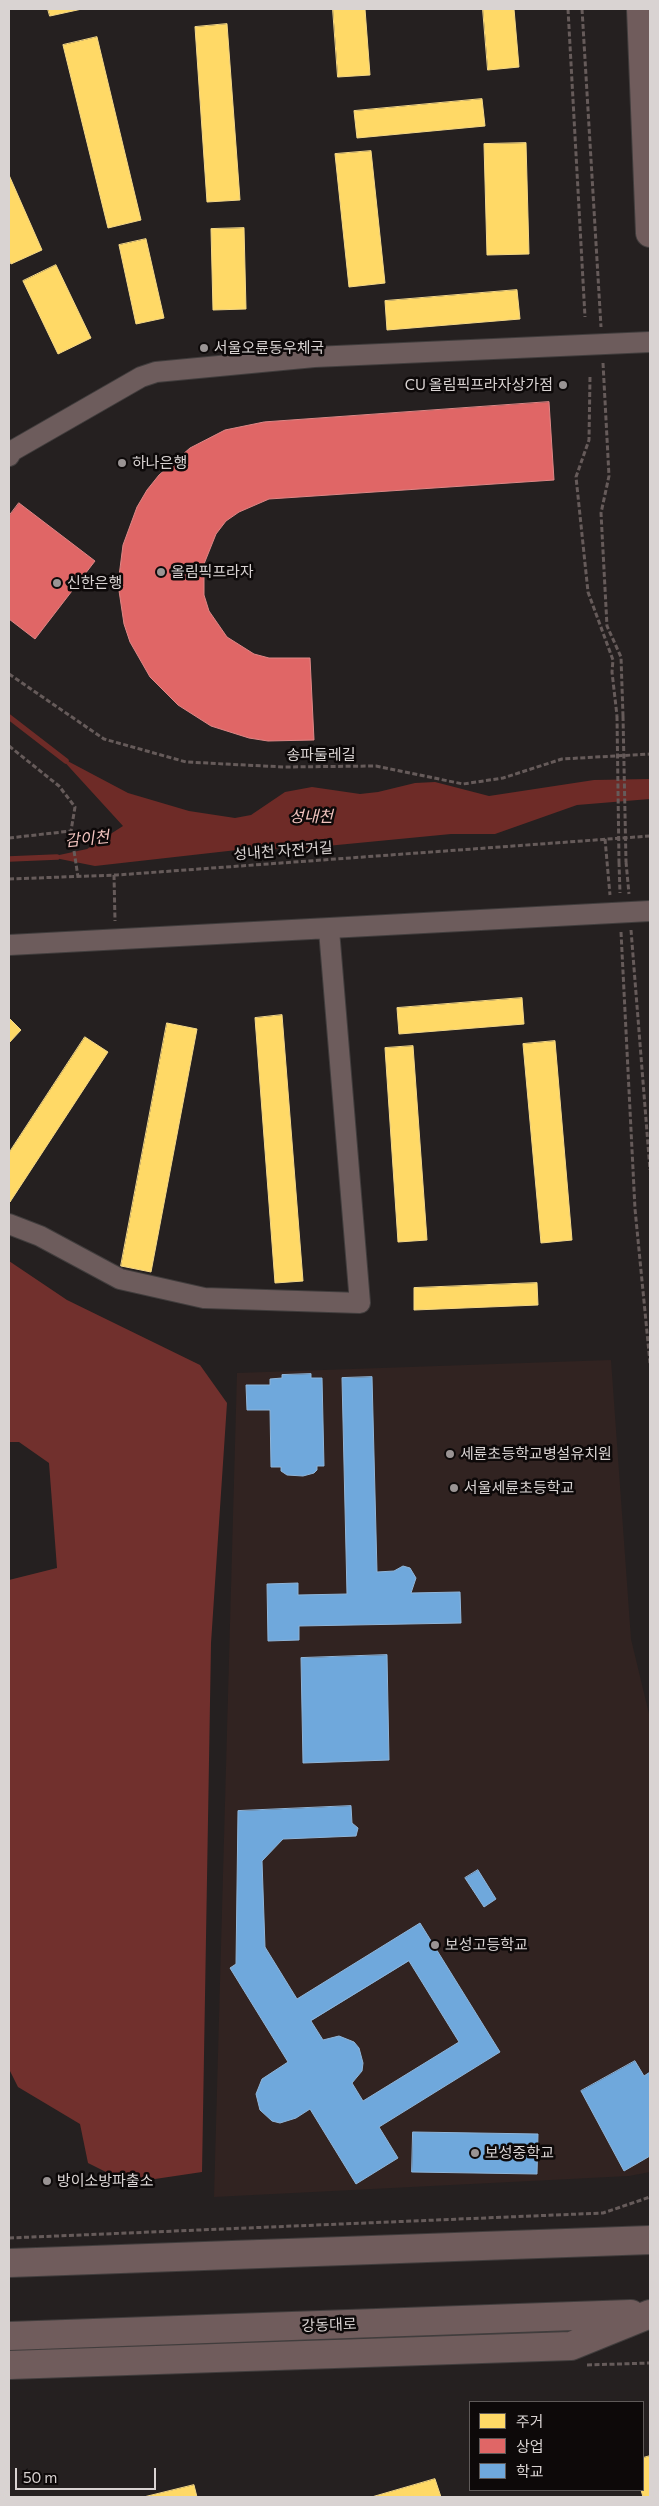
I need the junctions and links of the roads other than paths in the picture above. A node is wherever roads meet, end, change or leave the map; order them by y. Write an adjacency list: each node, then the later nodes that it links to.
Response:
1 (641, 9): 2 (main road)
2 (650, 233)
3 (650, 342): 4 (street)
4 (9, 456)
5 (650, 911): 6 (street)
6 (329, 930): 7 (street); 8 (street)
7 (9, 946)
8 (9, 1224)
9 (650, 2225): 11 (main road)
10 (650, 2240): 11 (main road)
11 (611, 2241): 12 (main road)
12 (9, 2263)
13 (649, 2313): 14 (main road, 강동대로); 15 (main road)
14 (9, 2336)
15 (9, 2366)

